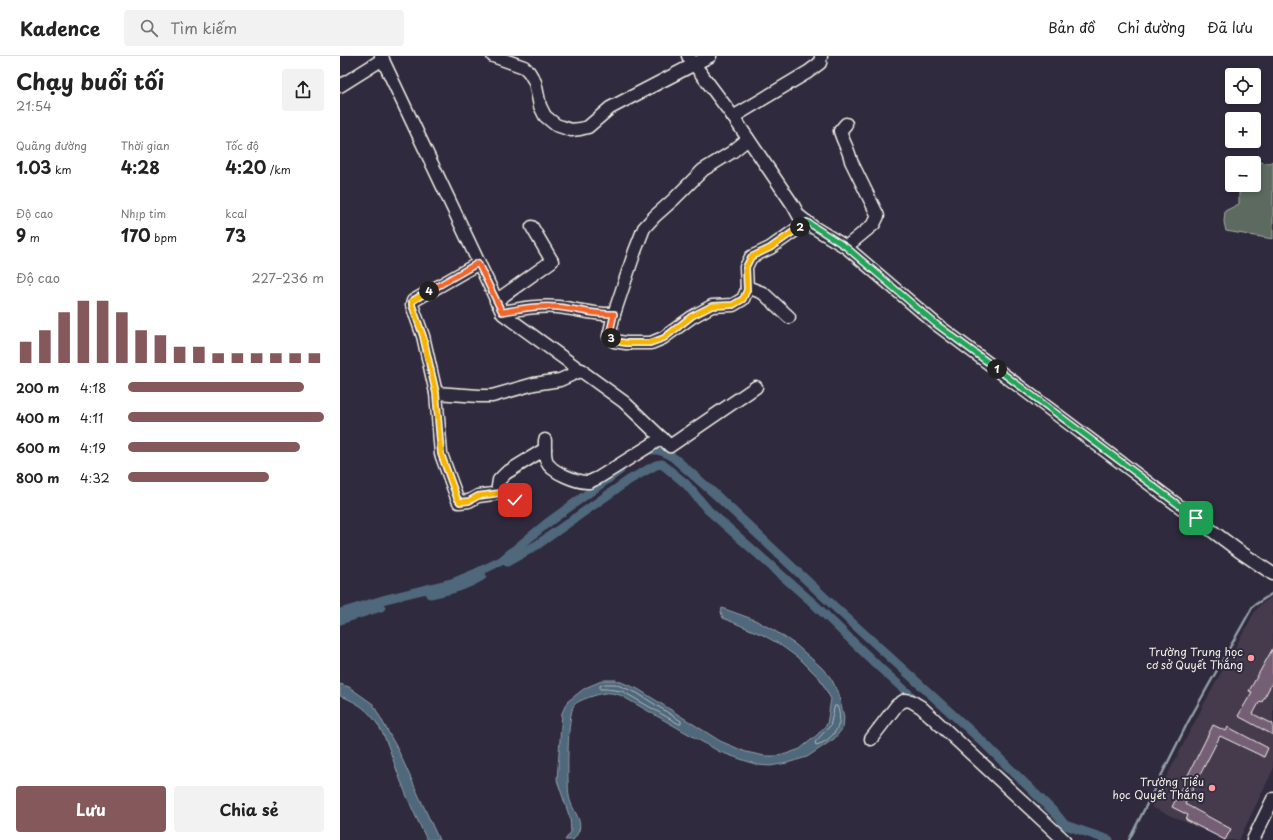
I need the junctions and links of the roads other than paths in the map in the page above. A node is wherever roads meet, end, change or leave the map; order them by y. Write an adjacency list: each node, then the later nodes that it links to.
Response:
1 (493, 56): 5 (street)
2 (710, 56): 5 (street)
3 (821, 56): 7 (street)
4 (382, 58): 6 (street); 13 (street)
5 (691, 60): 7 (street)
6 (340, 86)
7 (733, 117): 9 (street)
8 (846, 124): 12 (street)
9 (748, 139): 10 (street); 16 (street)
10 (807, 222): 12 (street); 14 (street)
11 (532, 227): 15 (street)
12 (846, 247): 24 (street)
13 (478, 263): 15 (street); 20 (street)
14 (747, 287): 16 (street); 17 (street)
15 (499, 306): 16 (street); 18 (street)
16 (614, 314)
17 (788, 316)
18 (582, 370): 20 (street); 21 (street)
19 (756, 387): 21 (street)
20 (436, 393): 22 (street)
21 (662, 438): 22 (street)
22 (497, 493): 23 (street)
23 (517, 502)
24 (1273, 574)
25 (871, 739): 27 (street)
26 (1273, 799): 28 (street)
27 (1064, 840)
28 (1253, 840)

